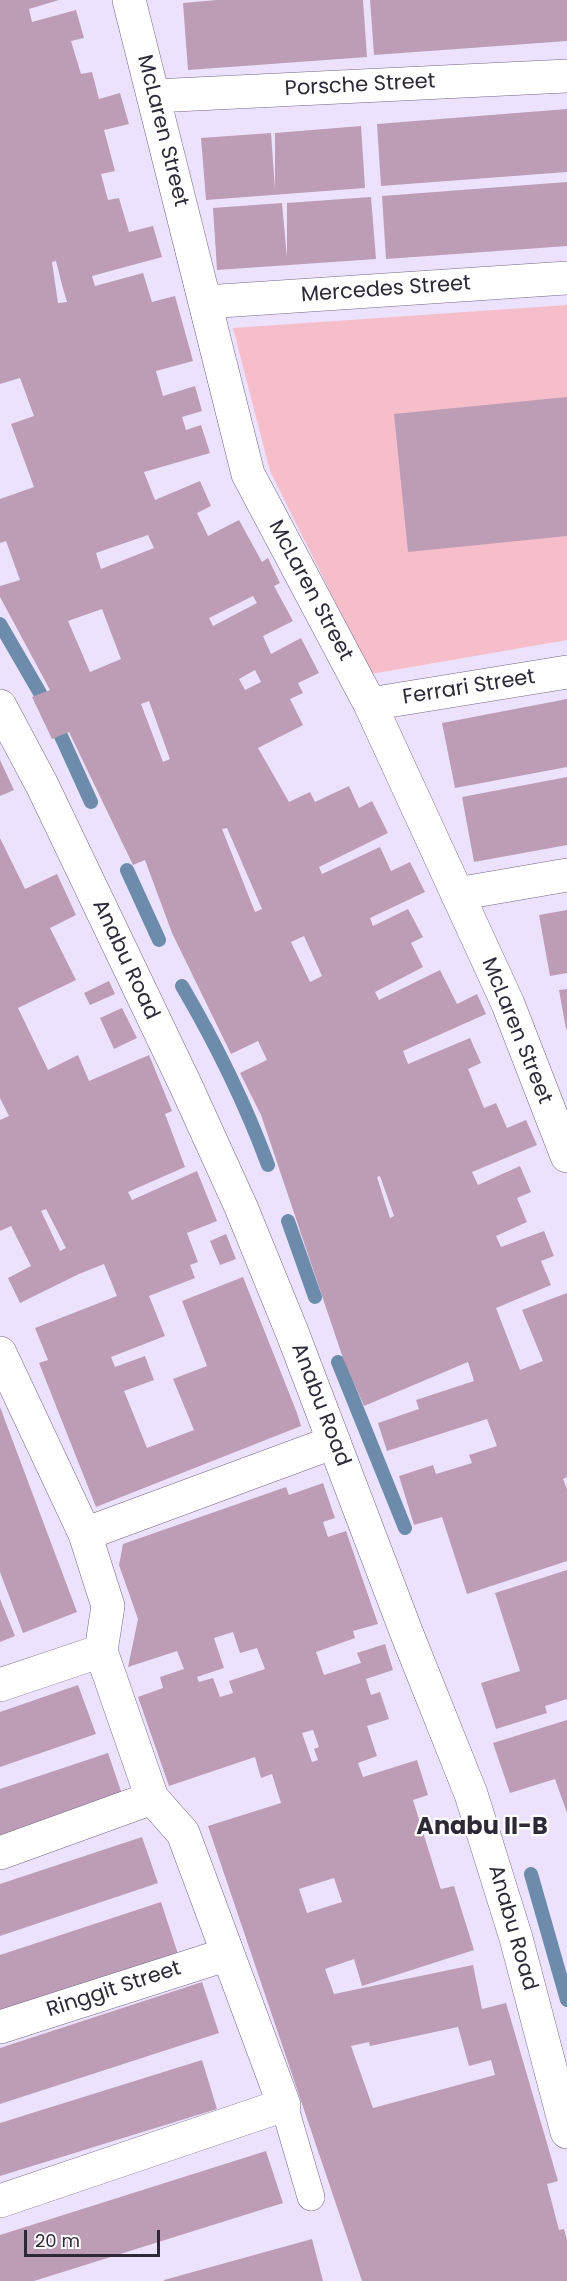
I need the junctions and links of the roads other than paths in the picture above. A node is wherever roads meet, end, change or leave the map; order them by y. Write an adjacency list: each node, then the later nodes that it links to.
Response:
1 (129, 0): 3 (street, McLaren Street)
2 (567, 76): 3 (street, Porsche Street)
3 (154, 96): 5 (street, McLaren Street)
4 (567, 278): 5 (street, Mercedes Street)
5 (206, 303): 7 (street, McLaren Street)
6 (567, 672): 7 (street, Ferrari Street)
7 (370, 704): 10 (street, McLaren Street)
8 (0, 706): 14 (street, Anabu Road)
9 (567, 875): 10 (street)
10 (457, 894): 11 (street, McLaren Street)
11 (554, 1085): 12 (street, McLaren Street)
12 (567, 1156)
13 (0, 1353): 15 (street)
14 (334, 1442): 15 (street); 23 (street, Anabu Road)
15 (85, 1534): 16 (street)
16 (101, 1651): 17 (street); 18 (street)
17 (0, 1685)
18 (152, 1798): 19 (street); 20 (street)
19 (0, 1853)
20 (228, 1954): 21 (street, Ringgit Street); 22 (street)
21 (0, 2027)
22 (284, 2105): 24 (lane); 25 (street)
23 (567, 2132)
24 (311, 2197)
25 (0, 2201)

